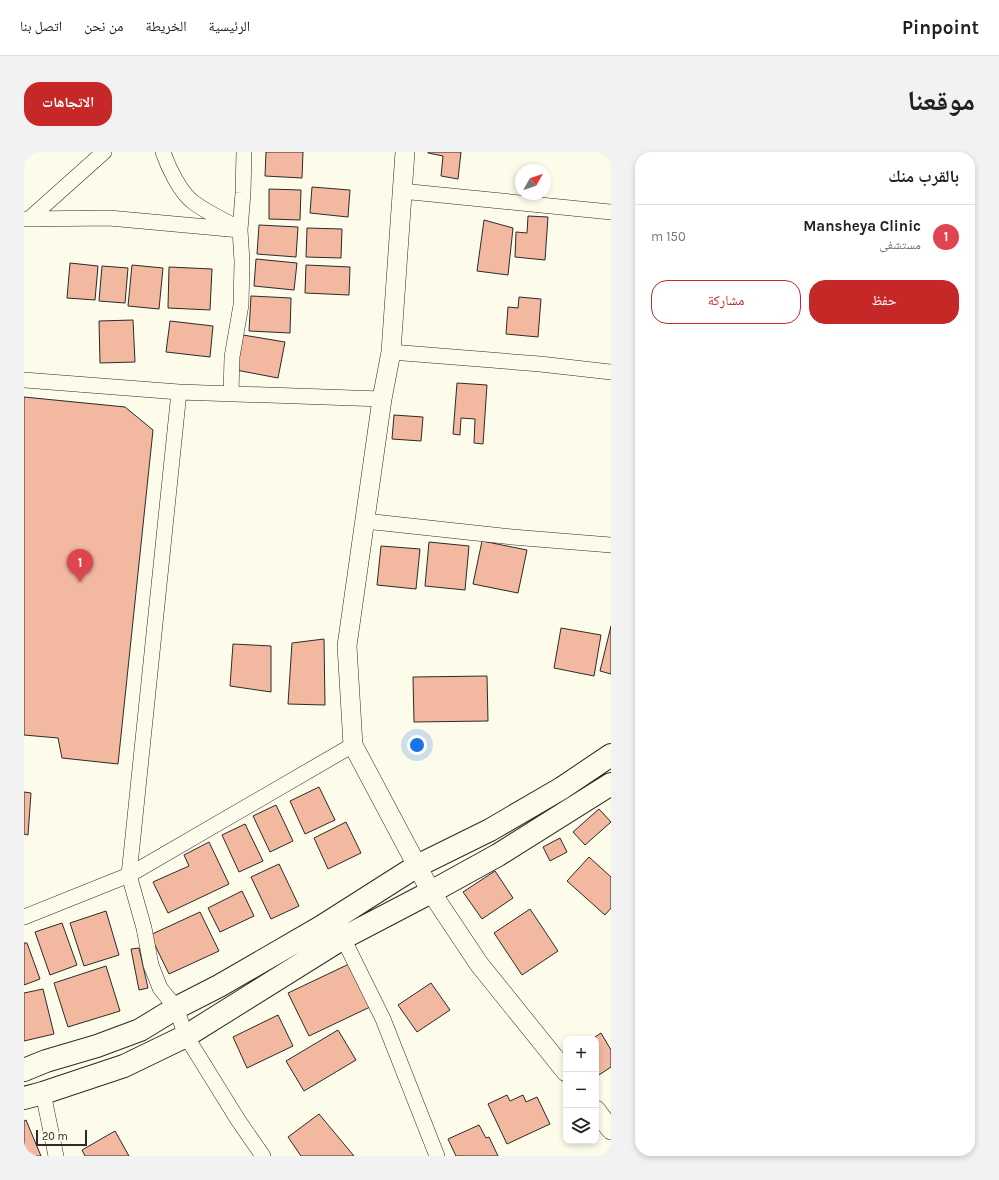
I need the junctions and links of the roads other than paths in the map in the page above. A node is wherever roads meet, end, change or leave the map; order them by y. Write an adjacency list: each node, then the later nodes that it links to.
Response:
1 (104, 152): 7 (street)
2 (163, 152): 8 (street)
3 (244, 152): 8 (street)
4 (405, 152): 5 (street)
5 (401, 191): 6 (street); 9 (street)
6 (611, 212)
7 (27, 219): 8 (street)
8 (240, 230): 13 (street)
9 (391, 352): 10 (street); 14 (street)
10 (611, 372)
11 (24, 380): 12 (street)
12 (178, 392): 13 (street); 21 (street)
13 (231, 394): 14 (street)
14 (382, 400): 15 (street)
15 (365, 521): 16 (street); 17 (street)
16 (611, 545)
17 (353, 745): 20 (street); 21 (street)
18 (611, 755): 20 (main road)
19 (611, 784): 22 (main road)
20 (417, 866): 22 (street); 25 (main road)
21 (129, 875): 23 (street); 25 (street)
22 (431, 892): 24 (main road); 27 (street)
23 (24, 917)
24 (343, 938): 26 (main road); 34 (street)
25 (176, 1008): 26 (street); 28 (main road)
26 (186, 1036): 29 (main road); 33 (street)
27 (563, 1068)
28 (24, 1070)
29 (33, 1096): 32 (street)
30 (599, 1114): 31 (street)
31 (611, 1130)
32 (56, 1156)
33 (263, 1156)
34 (437, 1156)

